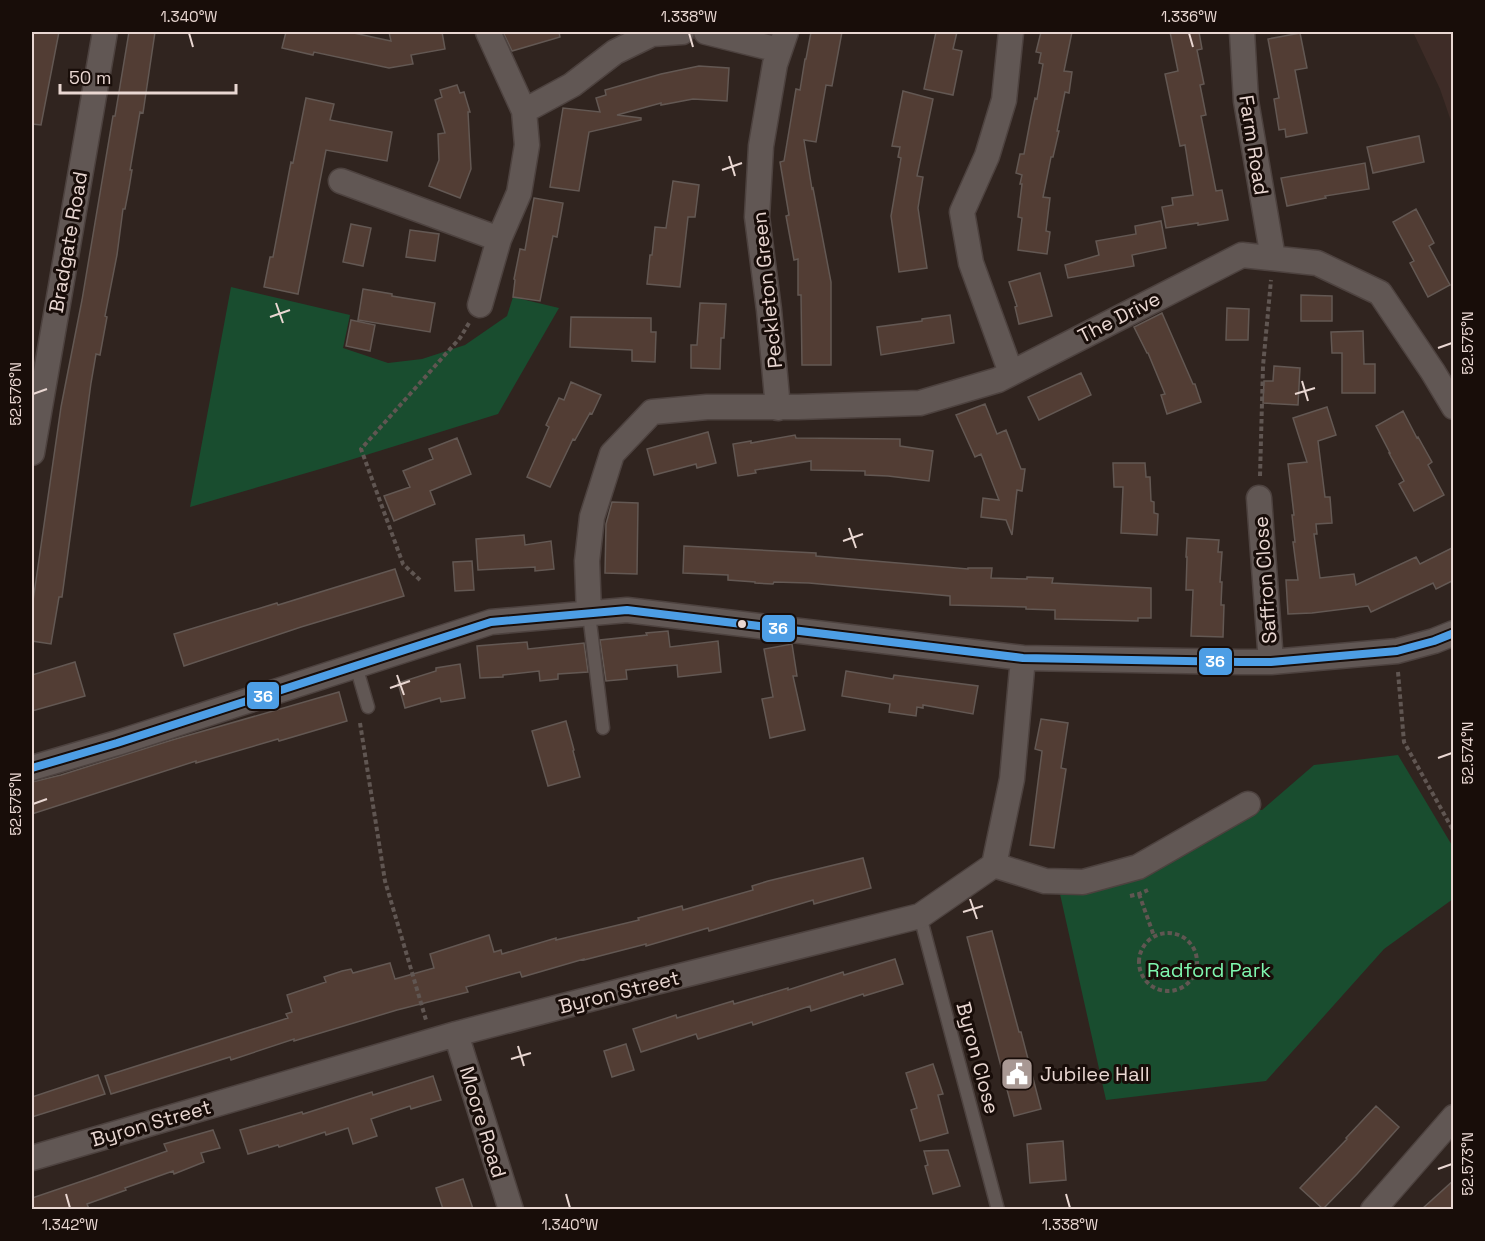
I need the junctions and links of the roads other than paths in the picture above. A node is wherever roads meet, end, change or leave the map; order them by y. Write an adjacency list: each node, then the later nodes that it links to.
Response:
1 (105, 32): 16 (street, Bradgate Road)
2 (488, 32): 8 (street)
3 (682, 32): 8 (street)
4 (706, 32): 7 (street)
5 (1011, 32): 13 (street)
6 (1242, 32): 11 (street, Farm Road)
7 (783, 41): 15 (street, Peckleton Green)
8 (524, 111): 10 (street)
9 (341, 181): 10 (street)
10 (499, 239): 12 (street)
11 (1273, 258): 13 (street, The Drive); 14 (street, The Drive)
12 (480, 304)
13 (1011, 373): 15 (street, The Drive)
14 (1454, 407)
15 (778, 408): 18 (street, The Drive)
16 (32, 453)
17 (1259, 498): 21 (street, Saffron Close)
18 (589, 614): 20 (street); 22 (street); 24 (lane)
19 (1454, 633): 21 (street)
20 (1023, 658): 21 (street); 27 (street)
21 (1271, 662)
22 (356, 666): 23 (lane); 25 (street)
23 (368, 707)
24 (603, 728)
25 (32, 768)
26 (1248, 804): 27 (street)
27 (994, 865): 28 (street, Byron Street)
28 (920, 916): 29 (street, Byron Street); 33 (lane, Byron Close)
29 (456, 1034): 31 (street, Byron Street); 32 (street, Moore Road)
30 (1454, 1117): 34 (street)
31 (32, 1158)
32 (510, 1209)
33 (999, 1209)
34 (1373, 1209)

